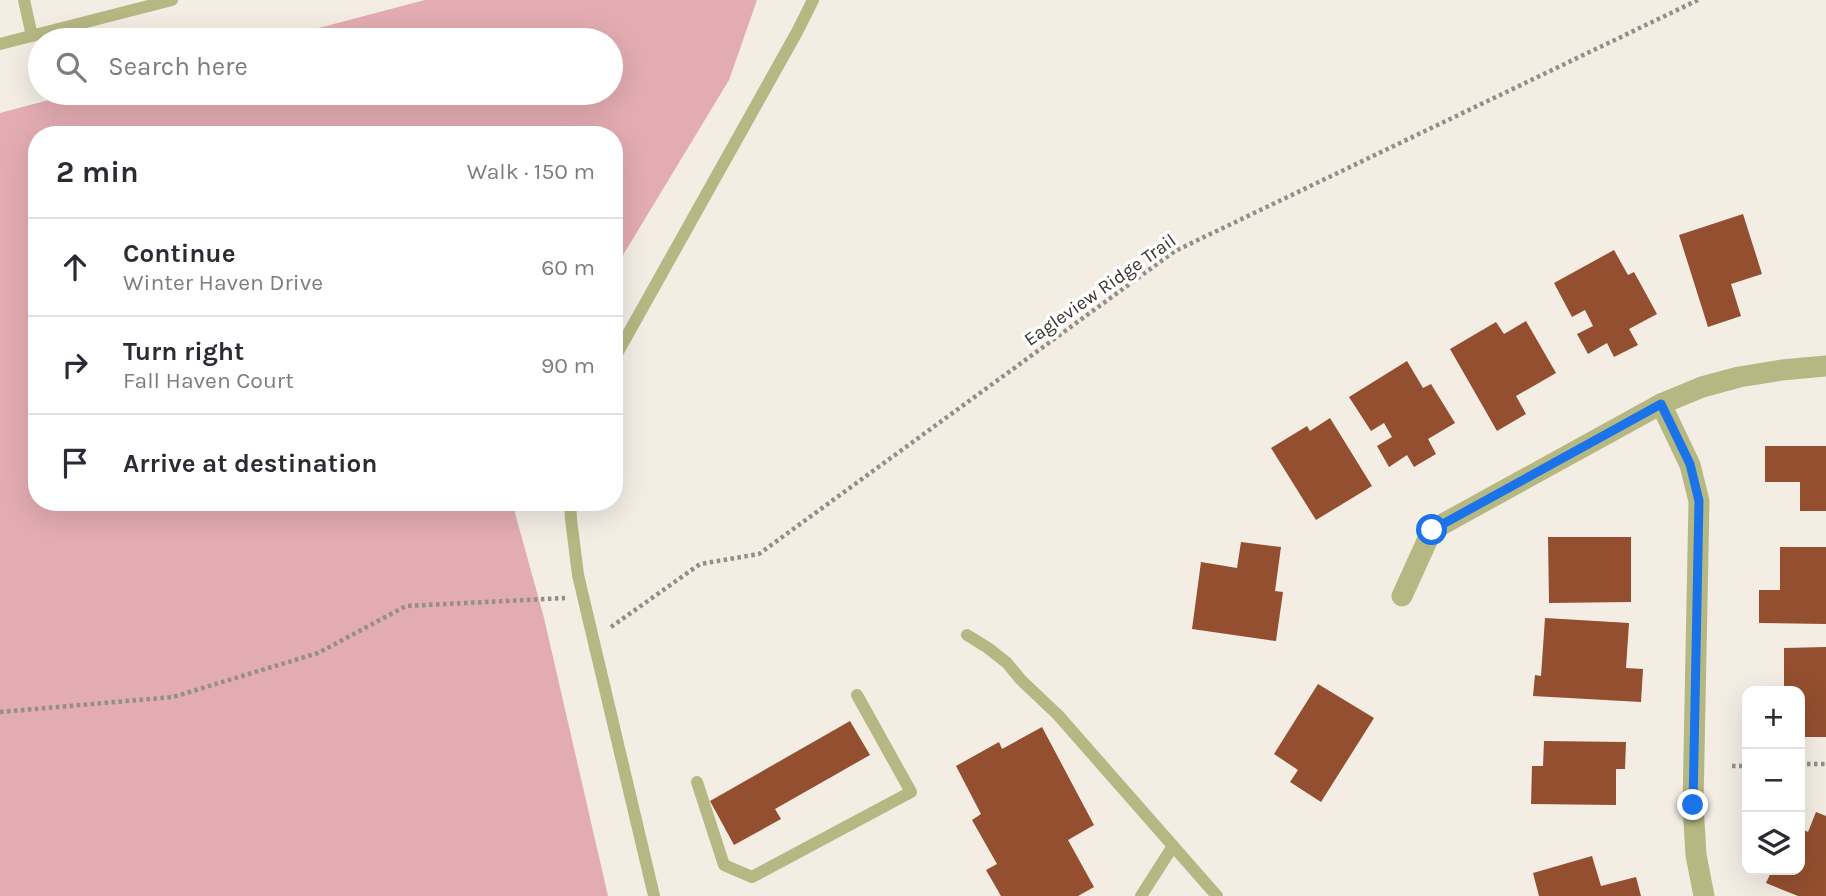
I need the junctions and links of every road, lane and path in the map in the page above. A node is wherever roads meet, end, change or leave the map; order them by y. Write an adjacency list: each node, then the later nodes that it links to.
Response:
1 (24, 0): 5 (lane)
2 (172, 0): 6 (lane)
3 (813, 0): 9 (lane)
4 (1698, 0): 16 (path, Eagleview Ridge Trail)
5 (30, 28)
6 (63, 28)
7 (28, 37): 8 (lane)
8 (0, 44)
9 (623, 343)
10 (1826, 366): 11 (street)
11 (1661, 404): 13 (street); 28 (street)
12 (570, 511): 14 (lane)
13 (1402, 596)
14 (583, 597): 16 (lane); 18 (path)
15 (968, 635): 24 (lane)
16 (593, 639): 25 (lane)
17 (857, 695): 23 (lane)
18 (0, 712)
19 (1805, 764): 20 (path)
20 (1826, 764)
21 (1732, 766): 22 (path)
22 (1742, 766)
23 (697, 782)
24 (1173, 846): 26 (lane); 27 (lane)
25 (654, 896)
26 (1140, 896)
27 (1217, 896)
28 (1704, 896)

